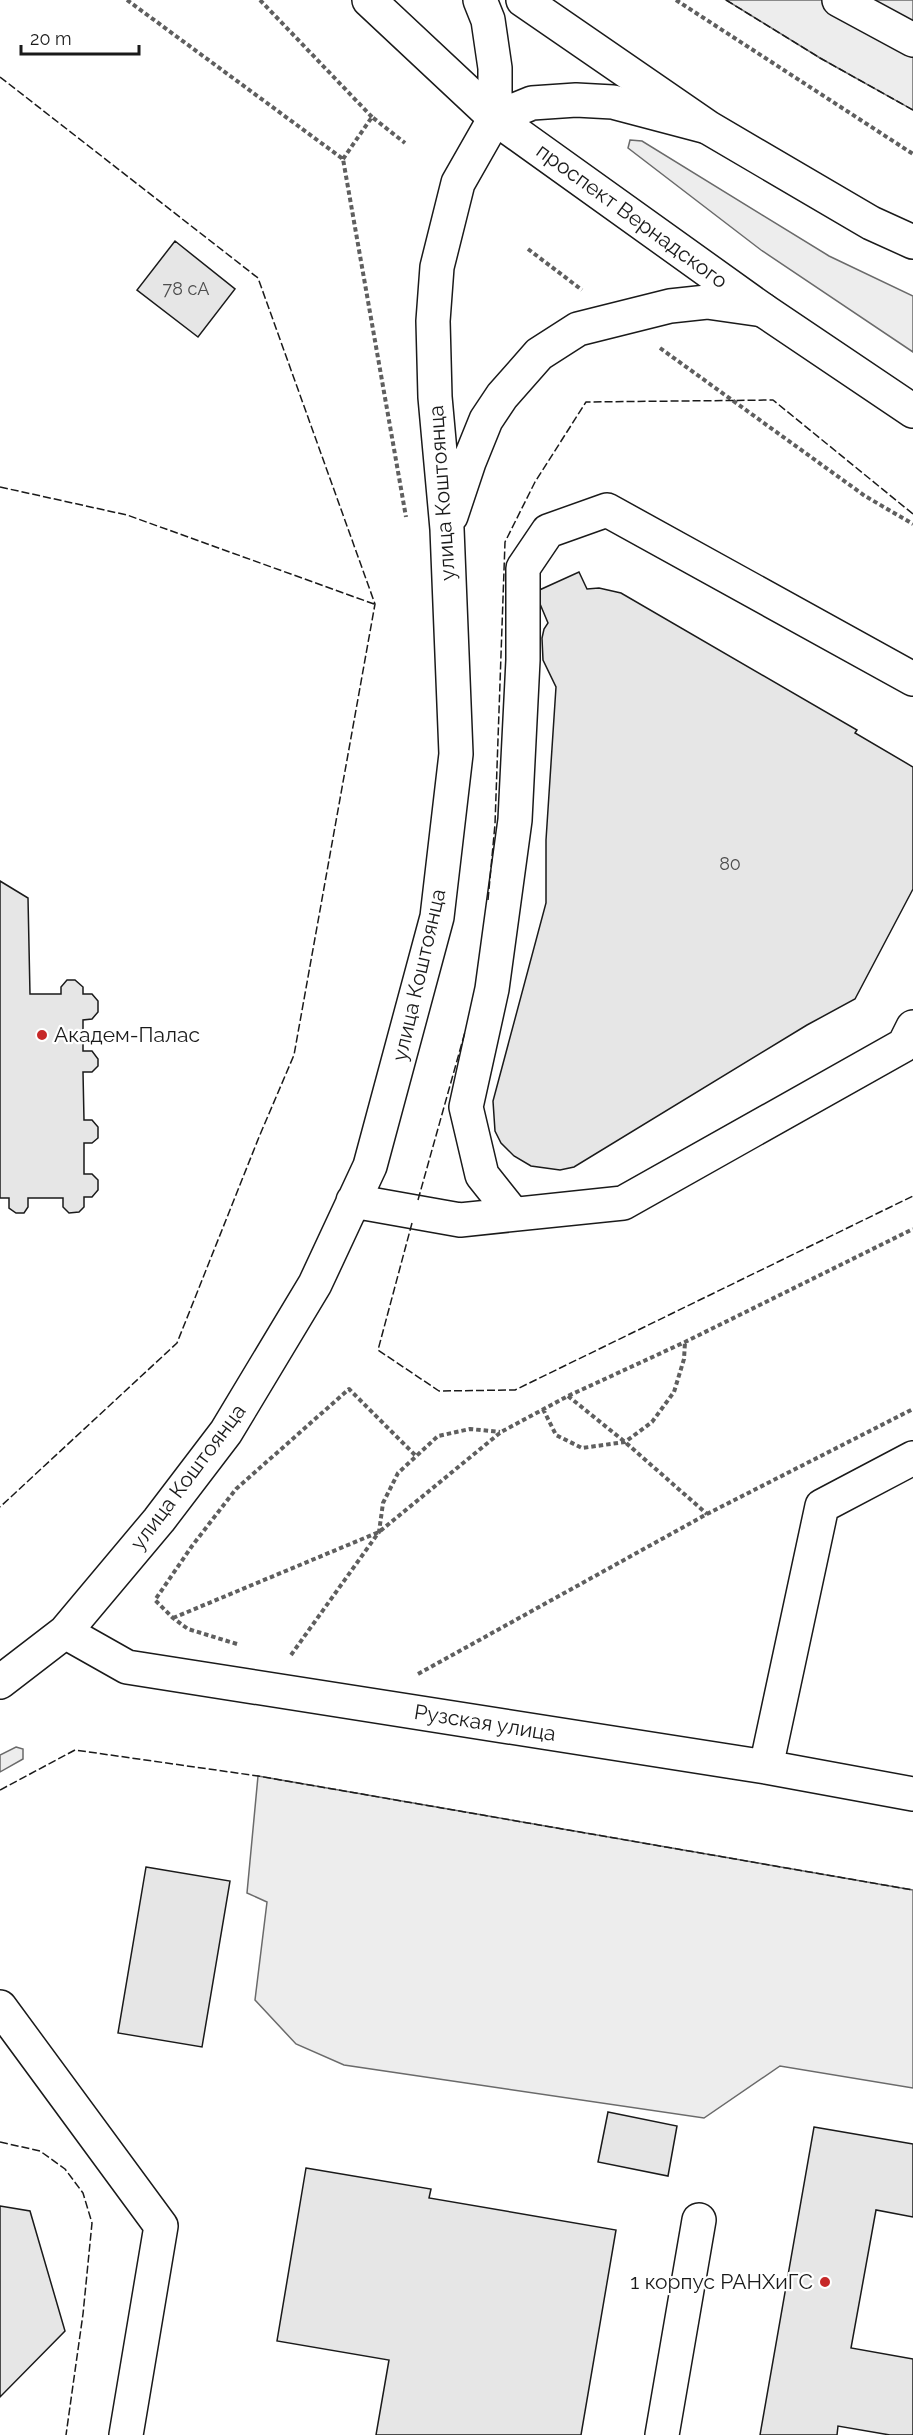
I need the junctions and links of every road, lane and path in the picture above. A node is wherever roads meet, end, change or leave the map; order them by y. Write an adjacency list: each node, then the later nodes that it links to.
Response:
1 (127, 0): 14 (path)
2 (260, 0): 9 (path)
3 (369, 0): 10 (street, проспект Вернадского)
4 (480, 0): 10 (street)
5 (523, 0): 11 (street)
6 (676, 0): 13 (path)
7 (839, 0): 8 (street)
8 (913, 40)
9 (372, 117): 12 (path); 14 (path)
10 (495, 118): 11 (street); 17 (street, проспект Вернадского); 22 (street, улица Коштоянца)
11 (709, 128): 15 (street)
12 (405, 142)
13 (913, 154)
14 (343, 159): 20 (path)
15 (913, 242)
16 (528, 249): 18 (path)
17 (763, 310): 18 (street); 19 (street, проспект Вернадского)
18 (619, 318): 21 (path); 22 (street)
19 (913, 411)
20 (407, 524)
21 (913, 524)
22 (447, 529): 25 (street, улица Коштоянца)
23 (913, 679): 26 (street)
24 (913, 1027): 26 (street)
25 (353, 1201): 26 (street); 40 (street, улица Коштоянца)
26 (513, 1214)
27 (913, 1229): 28 (path)
28 (685, 1342): 29 (path); 33 (path)
29 (568, 1396): 30 (path); 33 (path)
30 (543, 1409): 32 (path); 33 (path)
31 (913, 1409): 36 (path)
32 (501, 1432): 34 (path); 37 (path)
33 (624, 1442): 36 (path)
34 (416, 1456): 37 (path); 38 (path)
35 (913, 1458): 44 (street)
36 (706, 1514): 42 (path)
37 (379, 1532): 38 (path); 41 (path)
38 (173, 1618): 39 (path)
39 (189, 1629)
40 (65, 1632): 43 (street, улица Коштоянца); 44 (street, Рузская улица)
41 (288, 1659)
42 (415, 1676)
43 (0, 1682)
44 (766, 1767): 45 (street, Рузская улица)
45 (913, 1794)
46 (0, 2007): 48 (street)
47 (699, 2220): 49 (street)
48 (126, 2435)
49 (662, 2435)

